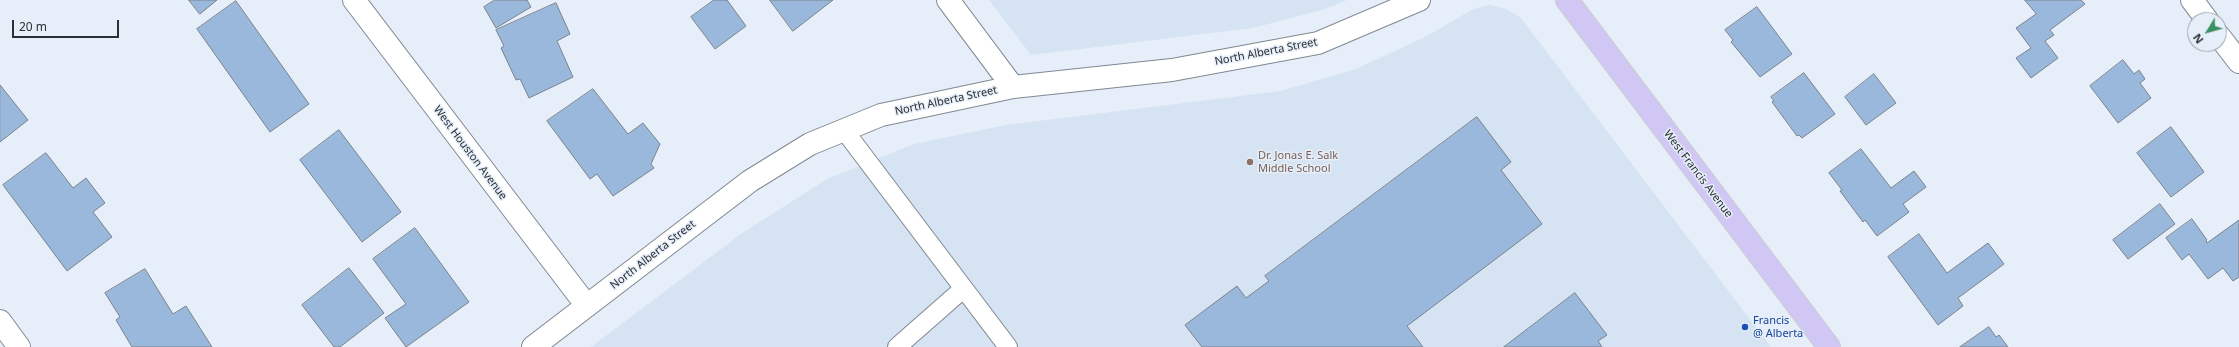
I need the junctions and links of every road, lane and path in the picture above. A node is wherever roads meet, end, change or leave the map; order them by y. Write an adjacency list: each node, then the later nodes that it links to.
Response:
1 (354, 0): 12 (street, West Houston Avenue)
2 (948, 0): 9 (street)
3 (1419, 0): 9 (street, North Alberta Street)
4 (1567, 0): 18 (main road, West Francis Avenue)
5 (2192, 0): 6 (street)
6 (2201, 12)
7 (2227, 46): 8 (street)
8 (2239, 62)
9 (1013, 87): 10 (street, North Alberta Street)
10 (844, 130): 11 (lane); 12 (street, North Alberta Street)
11 (963, 289): 16 (lane); 17 (lane)
12 (587, 306): 15 (street, North Alberta Street)
13 (0, 321): 14 (street)
14 (20, 347)
15 (533, 347)
16 (897, 347)
17 (1008, 347)
18 (1829, 347)

